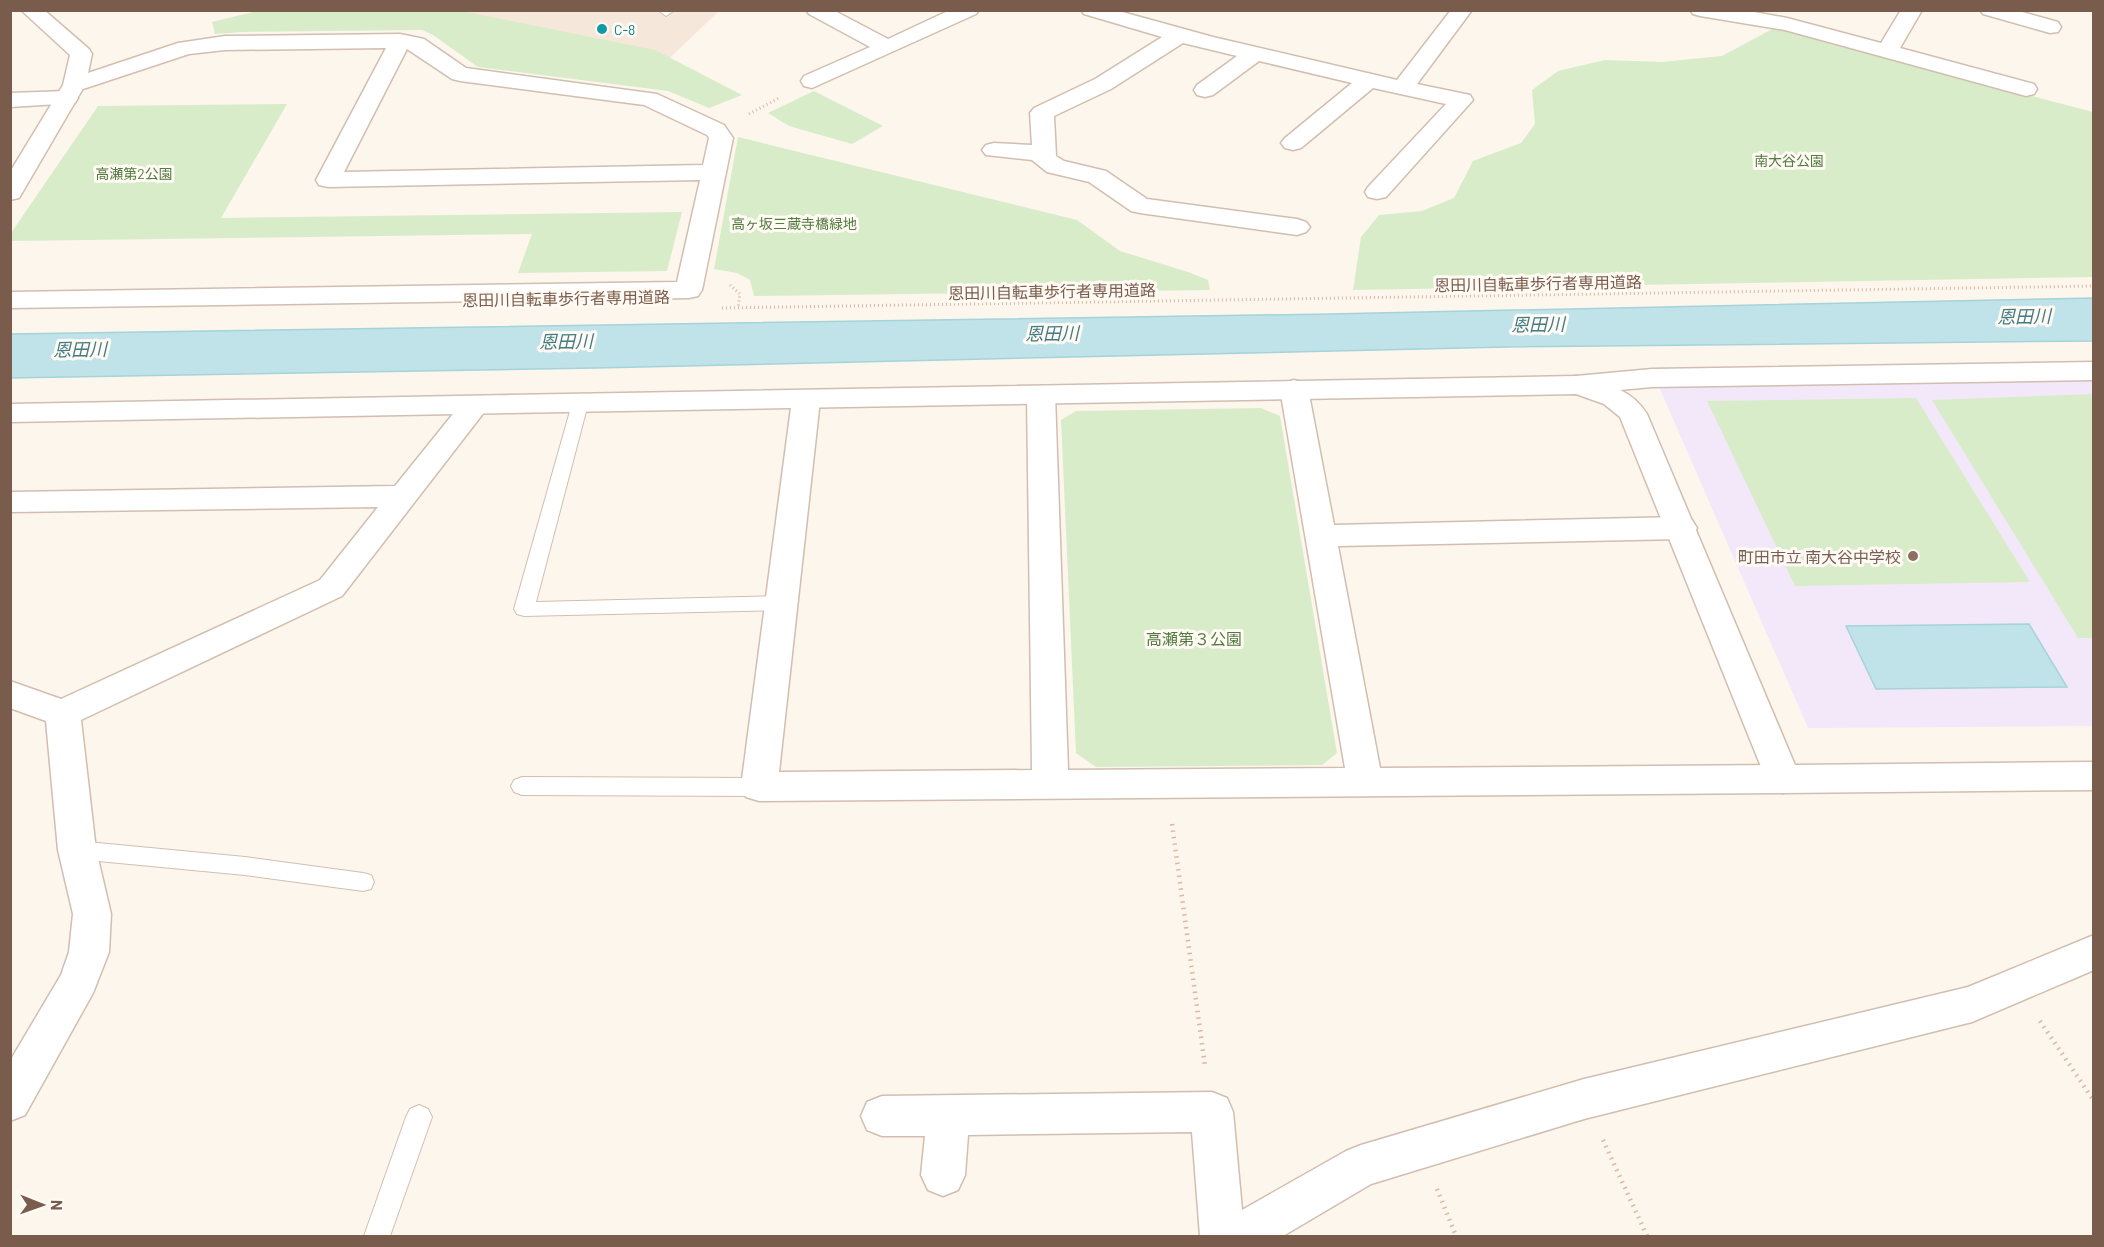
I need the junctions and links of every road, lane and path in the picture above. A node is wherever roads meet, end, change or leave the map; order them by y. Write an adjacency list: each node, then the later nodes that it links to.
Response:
1 (31, 10): 20 (street)
2 (816, 10): 12 (street)
3 (969, 10): 12 (street)
4 (1091, 10): 10 (street)
5 (1462, 10): 17 (street)
6 (1701, 10): 13 (street)
7 (1912, 10): 13 (street)
8 (1990, 10): 9 (street)
9 (2050, 27)
10 (1177, 37): 14 (street); 25 (street)
11 (400, 41): 20 (street); 22 (street); 26 (street)
12 (887, 47): 15 (street)
13 (1888, 51): 18 (street)
14 (1252, 56): 16 (street); 19 (street)
15 (812, 81): 22 (path)
16 (1368, 81): 17 (street); 23 (street)
17 (1403, 88): 27 (street)
18 (2026, 89)
19 (1205, 90)
20 (71, 92): 21 (street); 28 (street)
21 (10, 100)
22 (716, 130): 26 (street)
23 (1293, 143)
24 (994, 150): 25 (street)
25 (1043, 153): 29 (street)
26 (714, 172): 31 (street)
27 (1377, 192)
28 (10, 193)
29 (1297, 227)
30 (2094, 286): 32 (path, 恩田川自転車歩行者専用道路)
31 (10, 300)
32 (715, 308)
33 (2094, 371): 34 (street)
34 (1576, 385): 35 (street); 43 (street)
35 (1294, 390): 36 (street); 44 (street)
36 (1041, 395): 37 (street); 53 (street)
37 (806, 400): 38 (street); 45 (street)
38 (580, 404): 39 (street); 45 (lane)
39 (475, 405): 40 (street); 41 (street)
40 (10, 412)
41 (405, 496): 42 (street); 47 (street)
42 (10, 502)
43 (1681, 528): 44 (street); 49 (street)
44 (1321, 536): 50 (street)
45 (781, 603): 54 (street)
46 (10, 694): 47 (street)
47 (63, 713): 55 (street)
48 (2094, 776): 49 (street)
49 (1783, 779): 50 (street)
50 (1365, 782): 51 (street)
51 (1166, 785): 53 (street); 62 (path)
52 (522, 786): 54 (lane)
53 (1050, 786): 54 (street)
54 (759, 787)
55 (77, 850): 56 (lane); 60 (street)
56 (363, 882)
57 (2094, 952): 58 (street)
58 (2017, 985): 59 (street); 61 (path)
59 (1584, 1099): 69 (street); 70 (path)
60 (10, 1101)
61 (2094, 1101)
62 (1212, 1112): 64 (street); 68 (street)
63 (882, 1116): 64 (street)
64 (948, 1116): 66 (street)
65 (419, 1117): 67 (lane)
66 (943, 1175)
67 (377, 1236)
68 (1222, 1236)
69 (1241, 1236)
70 (1647, 1236)

